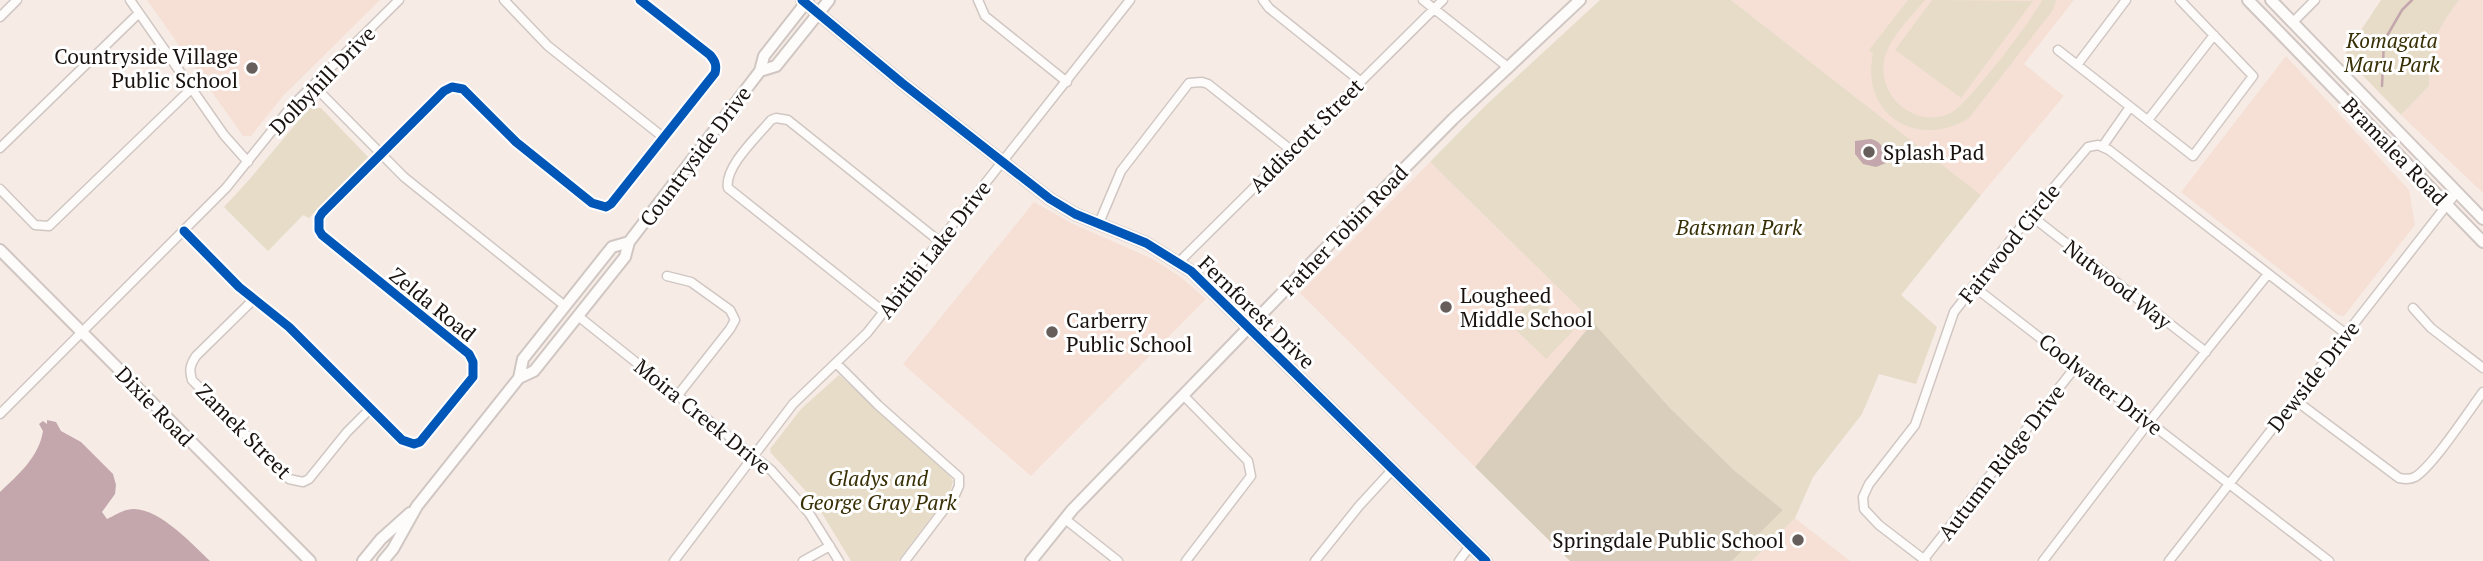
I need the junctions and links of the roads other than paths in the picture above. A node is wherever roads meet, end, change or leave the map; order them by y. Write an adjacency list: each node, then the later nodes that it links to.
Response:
1 (17, 0): 22 (street)
2 (130, 0): 20 (street)
3 (399, 0): 31 (street, Dolbyhill Drive)
4 (504, 0): 35 (street)
5 (640, 0): 35 (street)
6 (829, 0): 21 (main road, Countryside Drive)
7 (978, 0): 30 (street)
8 (1263, 0): 29 (street)
9 (1423, 0): 19 (street)
10 (1443, 0): 19 (street, Addiscott Street)
11 (1580, 0): 27 (main road, Father Tobin Road)
12 (2126, 0): 26 (street)
13 (2180, 0): 24 (street)
14 (2248, 0): 44 (main road, Bramalea Road)
15 (2271, 0): 23 (main road, Bramalea Road)
16 (2315, 0): 23 (street)
17 (805, 1): 21 (main road, Fernforest Drive); 28 (main road, Countryside Drive)
18 (1126, 2): 30 (street, Abitibi Lake Drive)
19 (1434, 8): 27 (street); 29 (street, Addiscott Street)
20 (139, 13): 32 (street); 37 (street)
21 (818, 13): 28 (main road, Countryside Drive); 41 (main road, Fernforest Drive)
22 (0, 17)
23 (2293, 22): 43 (main road, Bramalea Road)
24 (2214, 35): 34 (street); 34 (street)
25 (2058, 50): 26 (street)
26 (2077, 65): 33 (street)
27 (1509, 68): 62 (main road, Father Tobin Road)
28 (760, 71): 50 (main road, Countryside Drive)
29 (1360, 81): 38 (street, Addiscott Street)
30 (1067, 82): 41 (street, Abitibi Lake Drive)
31 (313, 85): 39 (street); 40 (street, Dolbyhill Drive)
32 (191, 89): 40 (street); 42 (street)
33 (2130, 107): 34 (street); 36 (street, Fairwood Circle)
34 (2148, 120)
35 (663, 137): 39 (street)
36 (2102, 147): 45 (street, Fairwood Circle); 54 (street)
37 (0, 148)
38 (1291, 150): 47 (street); 53 (street, Addiscott Street)
39 (381, 153): 58 (street); 74 (street, Zelda Road)
40 (248, 162): 48 (street, Dolbyhill Drive)
41 (1002, 163): 47 (main road, Fernforest Drive); 49 (street, Abitibi Lake Drive)
42 (0, 189)
43 (2458, 192): 44 (street, Dewside Drive); 46 (main road, Bramalea Road)
44 (2447, 205): 51 (main road, Bramalea Road); 64 (street, Dewside Drive)
45 (2030, 215): 56 (street, Fairwood Circle); 65 (street, Nutwood Way)
46 (2483, 219)
47 (1099, 223): 53 (main road, Fernforest Drive)
48 (184, 231): 57 (street, Zelda Road); 63 (street, Dolbyhill Drive)
49 (939, 241): 60 (street, Abitibi Lake Drive); 60 (street)
50 (629, 242): 58 (main road, Countryside Drive); 61 (main road, Countryside Drive)
51 (2483, 242)
52 (0, 250): 63 (main road, Dixie Road)
53 (1179, 262): 62 (main road, Fernforest Drive)
54 (2268, 274): 64 (street); 65 (street)
55 (667, 276): 71 (street)
56 (1973, 286): 67 (street, Coolwater Drive); 84 (street, Fairwood Circle)
57 (254, 299): 74 (street, Zelda Road); 74 (street, Zamek Street)
58 (565, 306): 61 (main road); 69 (main road, Countryside Drive)
59 (2413, 308): 68 (street)
60 (884, 312): 66 (street, Abitibi Lake Drive)
61 (578, 316): 69 (main road, Countryside Drive); 71 (street, Moira Creek Drive)
62 (1250, 327): 72 (main road, Father Tobin Road); 78 (main road, Fernforest Drive)
63 (82, 332): 75 (street, Dolbyhill Drive); 85 (main road, Dixie Road)
64 (2346, 334): 73 (street, Dewside Drive)
65 (2206, 352): 76 (street)
66 (836, 363): 77 (street, Abitibi Lake Drive); 91 (street)
67 (2077, 365): 76 (street, Coolwater Drive); 84 (street, Autumn Ridge Drive)
68 (2483, 368)
69 (519, 378): 80 (main road, Countryside Drive)
70 (2483, 392): 73 (street)
71 (678, 395): 77 (street, Moira Creek Drive)
72 (1184, 396): 81 (main road, Father Tobin Road); 94 (street)
73 (2295, 400): 79 (street, Dewside Drive)
74 (370, 409)
75 (0, 414)
76 (2149, 422): 79 (street, Coolwater Drive); 98 (street)
77 (754, 456): 83 (street, Moira Creek Drive); 88 (street, Abitibi Lake Drive)
78 (1393, 469): 82 (main road, Fernforest Drive); 95 (street)
79 (2229, 483): 99 (street, Dewside Drive); 100 (street, Coolwater Drive)
80 (417, 506): 86 (main road, Countryside Drive); 87 (main road, Countryside Drive)
81 (1065, 519): 92 (main road, Father Tobin Road); 93 (street)
82 (1470, 545): 96 (street); 97 (main road, Fernforest Drive)
83 (830, 546): 89 (street); 90 (street, Moira Creek Drive)
84 (1926, 560)
85 (310, 561)
86 (363, 561)
87 (383, 561)
88 (674, 561)
89 (803, 561)
90 (839, 561)
91 (905, 561)
92 (1031, 561)
93 (1118, 561)
94 (1186, 561)
95 (1315, 561)
96 (1459, 561)
97 (1486, 561)
98 (2043, 561)
99 (2169, 561)
100 (2329, 561)

